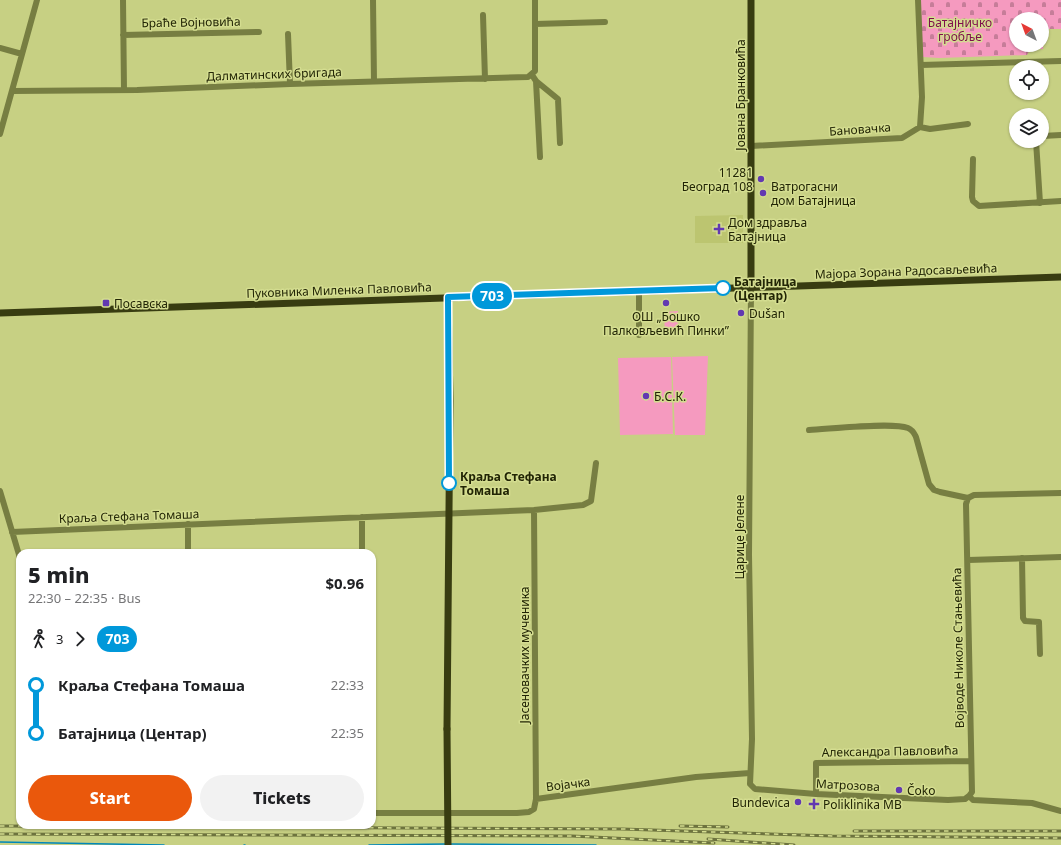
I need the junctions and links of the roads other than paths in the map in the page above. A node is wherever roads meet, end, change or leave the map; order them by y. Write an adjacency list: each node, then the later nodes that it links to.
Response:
1 (37, 0): 14 (street)
2 (123, 0): 12 (street)
3 (373, 0): 19 (street)
4 (535, 0): 9 (street)
5 (751, 0): 29 (main road, Јована Бранковића)
6 (918, 0): 16 (street)
7 (484, 15): 18 (street)
8 (605, 22): 9 (street)
9 (534, 24): 17 (street)
10 (259, 32): 12 (street, Браће Војновића)
11 (288, 34): 20 (street)
12 (123, 35): 21 (street)
13 (0, 48): 14 (street)
14 (22, 54): 22 (street)
15 (1061, 61): 16 (street)
16 (921, 65): 24 (street)
17 (534, 76): 18 (street, Далматинских бригада); 28 (street); 31 (street)
18 (485, 80): 19 (street, Далматинских бригада)
19 (374, 81): 20 (street, Далматинских бригада)
20 (290, 84): 21 (street, Далматинских бригада)
21 (124, 90): 22 (street, Далматинских бригада)
22 (12, 91): 25 (street)
23 (968, 124): 24 (street)
24 (920, 127): 29 (street, Бановачка)
25 (0, 134)
26 (1061, 134): 27 (street)
27 (1049, 135)
28 (560, 143)
29 (751, 146): 36 (main road, Јована Бранковића)
30 (1036, 148): 34 (street)
31 (540, 157)
32 (973, 159): 34 (street)
33 (1061, 201): 34 (street)
34 (1040, 202)
35 (1061, 277): 36 (main road, Мајора Зорана Радосављевића)
36 (751, 287): 37 (main road, Пуковника Миленка Павловића); 59 (street, Царице Јелене)
37 (639, 291): 38 (main road, Пуковника Миленка Павловића); 40 (street)
38 (448, 297): 39 (main road, Пуковника Миленка Павловића); 47 (main road)
39 (0, 313)
40 (639, 335)
41 (809, 430): 45 (street)
42 (596, 464): 46 (street, Краља Стефана Томаша)
43 (0, 491): 50 (street)
44 (1061, 493): 45 (street)
45 (968, 498): 56 (street, Војводе Николе Стањевића)
46 (534, 510): 47 (street, Краља Стефана Томаша); 63 (street, Јасеновачких мученика)
47 (449, 514): 48 (street, Краља Стефана Томаша); 66 (main road, bridge)
48 (362, 517): 49 (street, Краља Стефана Томаша); 53 (street)
49 (188, 524): 50 (street, Краља Стефана Томаша); 52 (street)
50 (12, 532): 51 (street)
51 (17, 549)
52 (188, 549)
53 (362, 549)
54 (1061, 557): 55 (street)
55 (1022, 558): 56 (street); 57 (street)
56 (968, 560): 58 (street, Војводе Николе Стањевића)
57 (1040, 654)
58 (971, 761): 61 (street, Александра Павловића); 62 (street, Војводе Николе Стањевића)
59 (750, 773): 60 (street, Царице Јелене); 63 (street, Војачка)
60 (751, 787): 61 (street, Матрозова)
61 (816, 794): 62 (street, Матрозова)
62 (969, 796): 64 (street, Матрозова)
63 (536, 799): 65 (street, Војачка)
64 (1061, 811)
65 (376, 813)
66 (448, 845)

